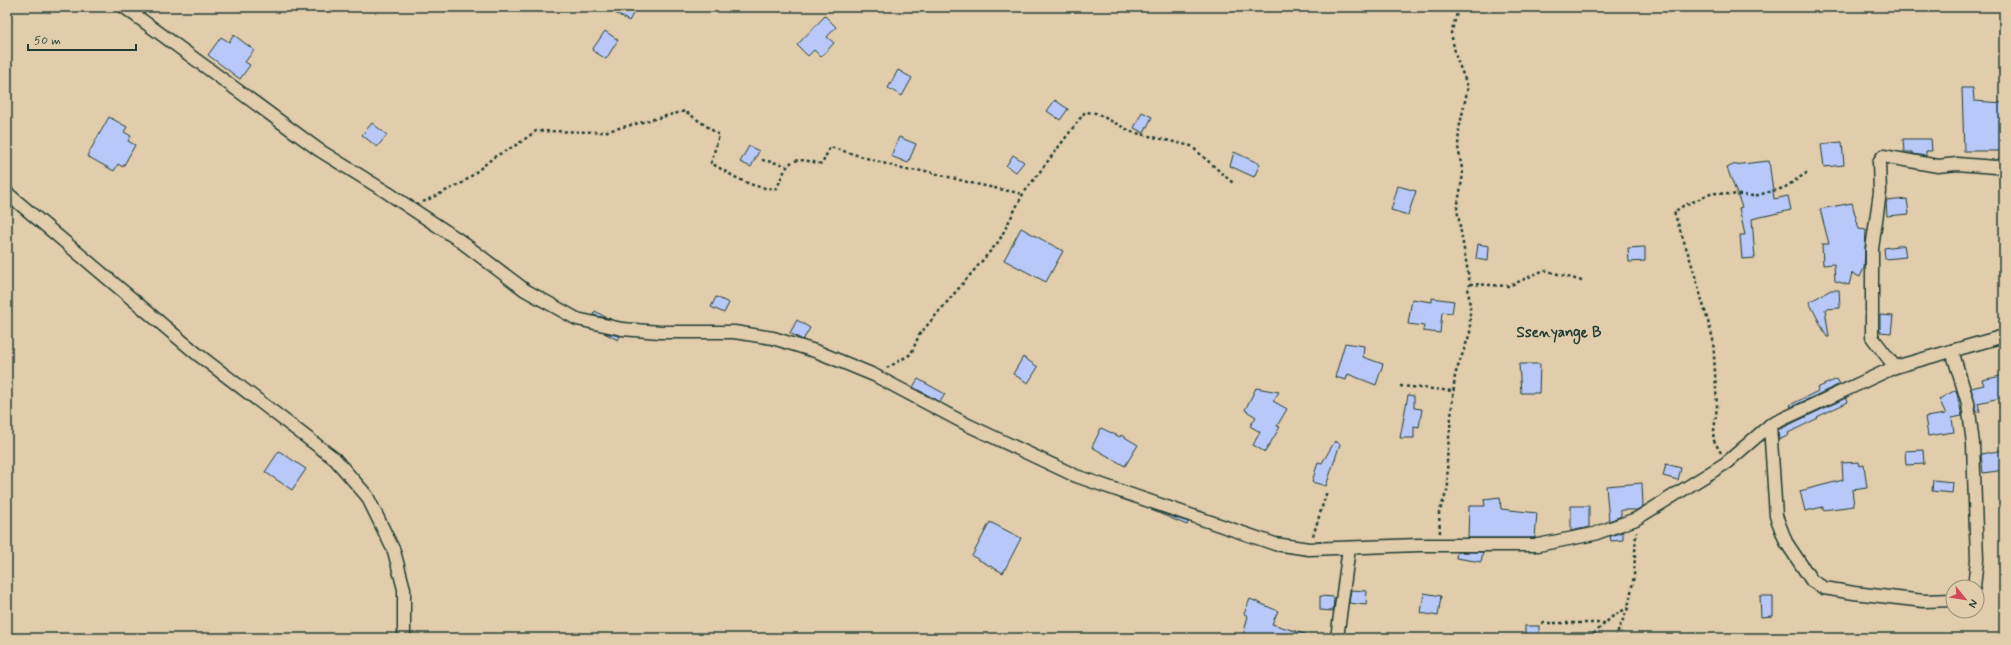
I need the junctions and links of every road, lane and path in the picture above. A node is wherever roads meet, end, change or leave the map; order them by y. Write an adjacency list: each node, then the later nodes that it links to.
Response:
1 (124, 7): 16 (street)
2 (1459, 7): 12 (path)
3 (762, 160): 4 (path)
4 (786, 165): 9 (path); 10 (path)
5 (2004, 165): 15 (street)
6 (1808, 172): 20 (path)
7 (1233, 183): 9 (path)
8 (7, 193): 31 (street)
9 (1023, 194): 16 (path)
10 (418, 204)
11 (1582, 281): 12 (path)
12 (1470, 284): 18 (path)
13 (2004, 336): 14 (street)
14 (1952, 351): 15 (street); 26 (street)
15 (1895, 367): 19 (street)
16 (874, 375): 25 (street)
17 (1400, 386): 18 (path)
18 (1454, 391): 23 (path)
19 (1770, 425): 20 (street); 27 (street)
20 (1726, 463): 22 (street)
21 (1327, 491): 25 (path)
22 (1636, 519): 23 (street); 28 (path)
23 (1441, 546): 24 (street)
24 (1348, 548): 25 (street); 32 (street)
25 (1309, 549)
26 (1975, 579)
27 (1945, 600)
28 (1628, 608): 30 (path); 34 (path)
29 (1542, 623): 30 (path)
30 (1605, 623): 33 (path)
31 (404, 638)
32 (1338, 638)
33 (1589, 638)
34 (1615, 638)

